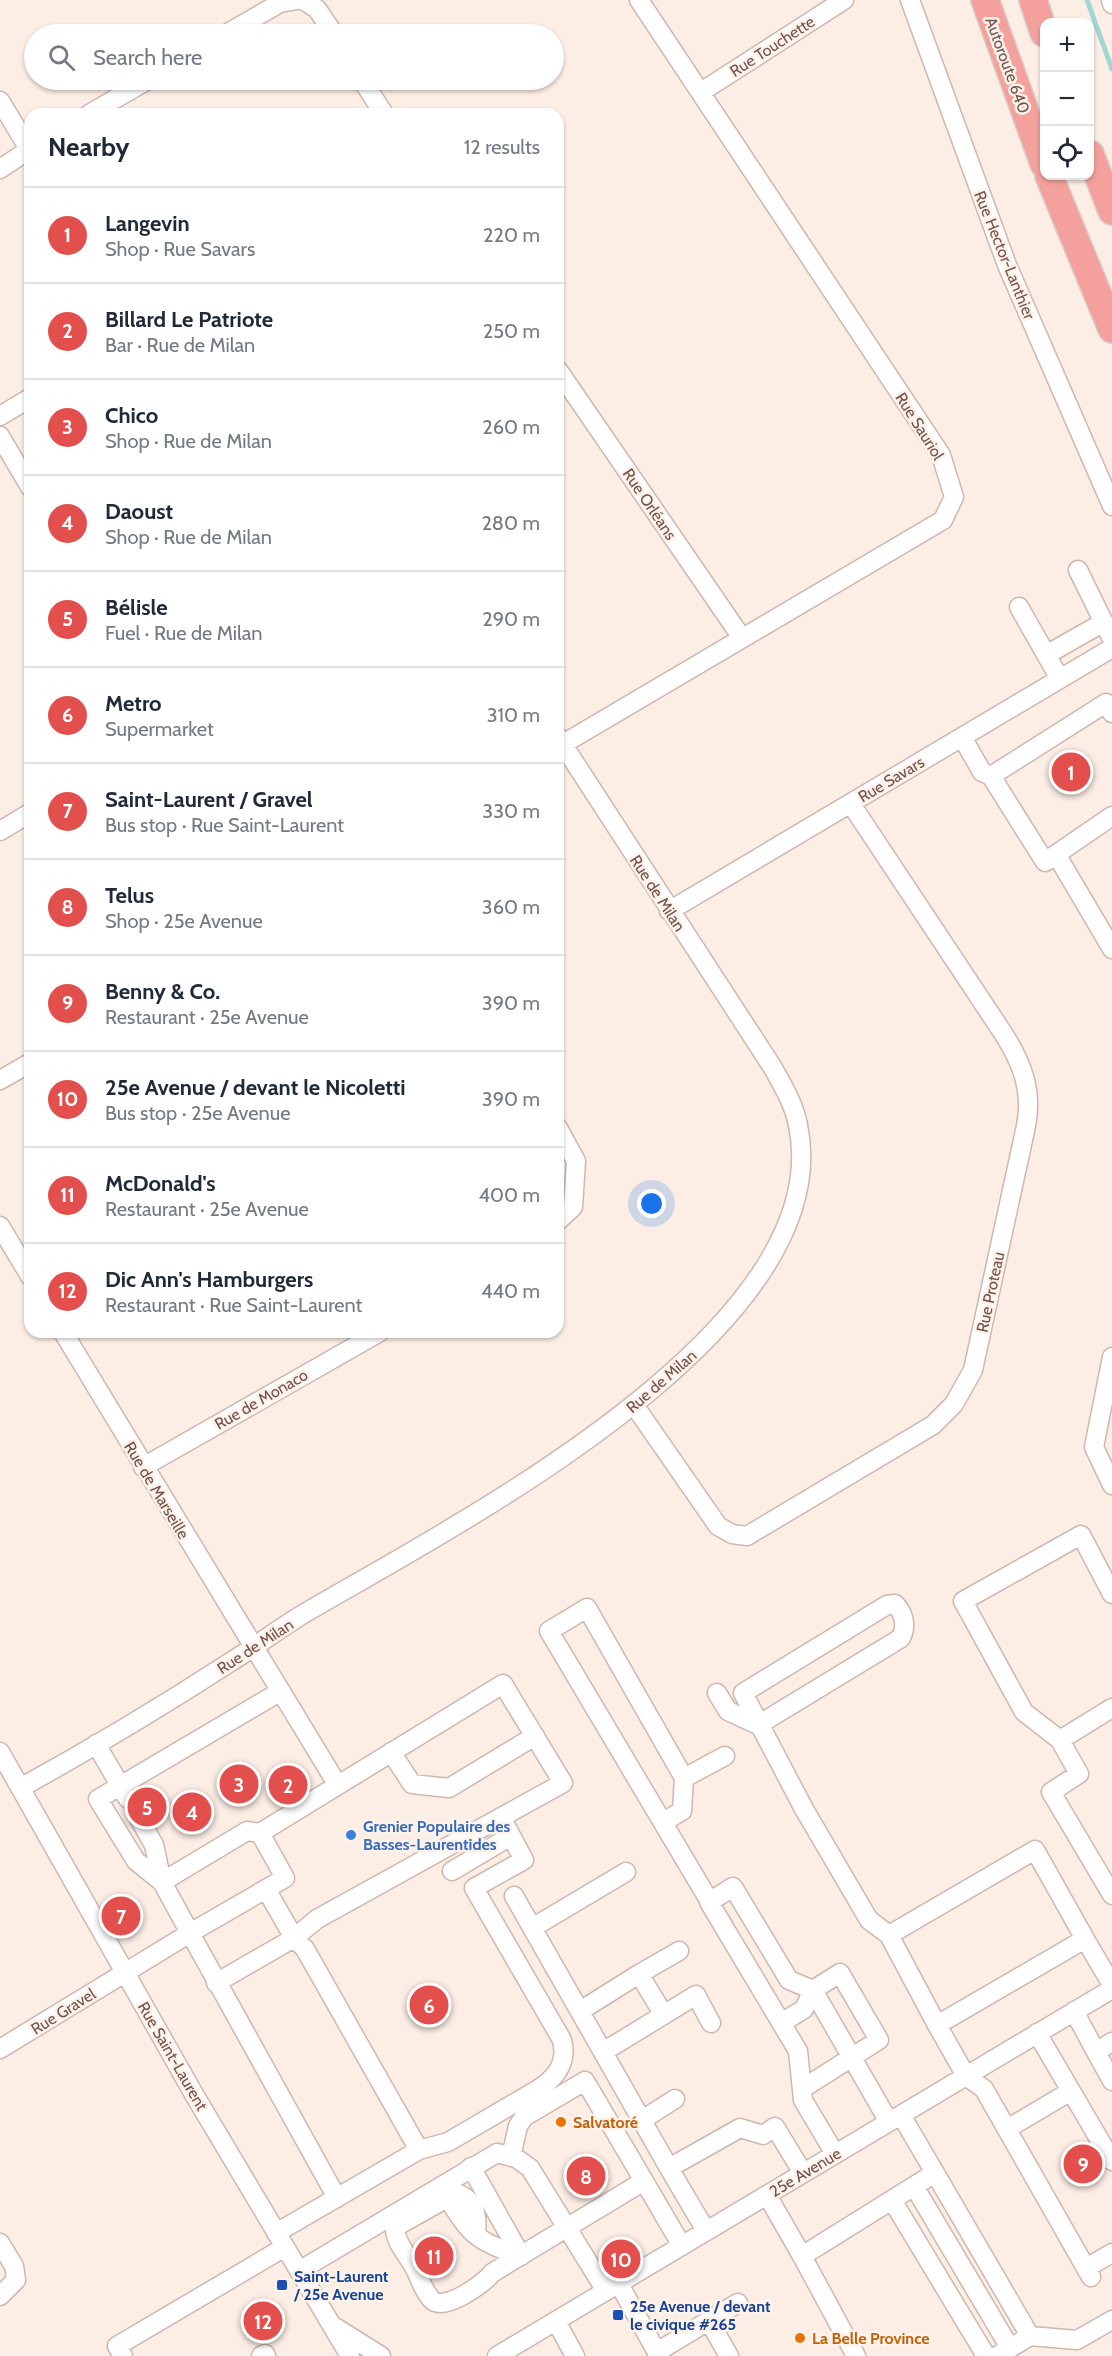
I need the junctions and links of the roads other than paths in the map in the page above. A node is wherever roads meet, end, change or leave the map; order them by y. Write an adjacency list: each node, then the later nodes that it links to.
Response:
1 (297, 0): 9 (street)
2 (303, 0): 10 (street)
3 (639, 0): 13 (street, Rue Sauriol)
4 (844, 0): 13 (street, Rue Touchette)
5 (910, 0): 30 (street, Rue Hector-Lanthier)
6 (985, 0): 19 (highway, Autoroute 640)
7 (1033, 0): 8 (highway)
8 (1040, 21)
9 (243, 24)
10 (327, 24)
11 (131, 90): 15 (street)
12 (368, 90): 16 (street)
13 (701, 92): 34 (street, Rue Sauriol)
14 (0, 101): 17 (street)
15 (99, 108)
16 (380, 108)
17 (24, 139)
18 (24, 153): 21 (street)
19 (1040, 153)
20 (1094, 166): 23 (highway)
21 (0, 169)
22 (1051, 180): 24 (highway)
23 (1112, 211)
24 (1112, 329)
25 (564, 379): 34 (street, Rue Orléans)
26 (24, 402): 27 (street)
27 (0, 416)
28 (0, 436): 29 (street)
29 (24, 477)
30 (1112, 506)
31 (1078, 570): 33 (street)
32 (1019, 607): 37 (street)
33 (1104, 622): 35 (street); 37 (street)
34 (742, 638): 41 (street, Rue Sauriol)
35 (1112, 639)
36 (1112, 648): 38 (street, Rue Savars)
37 (1046, 655): 38 (street)
38 (1060, 679): 40 (street, Rue Savars)
39 (1112, 712): 43 (street)
40 (962, 737): 43 (street); 44 (street, Rue Savars)
41 (564, 739)
42 (564, 746): 49 (street, Rue de Milan)
43 (991, 776): 48 (street)
44 (851, 804): 49 (street, Rue Savars); 60 (street, Rue Proteau)
45 (24, 816): 47 (street)
46 (1112, 816): 48 (street)
47 (0, 830)
48 (1056, 854): 50 (street)
49 (669, 911): 60 (street, Rue de Milan)
50 (1112, 949)
51 (24, 1066): 52 (street)
52 (0, 1080)
53 (564, 1139): 54 (street)
54 (564, 1215)
55 (0, 1226): 56 (street)
56 (24, 1266)
57 (67, 1338): 61 (street, Rue de Marseille)
58 (369, 1338): 61 (street, Rue de Monaco)
59 (1112, 1357): 62 (street)
60 (634, 1405): 64 (street, Rue de Milan)
61 (143, 1467): 64 (street, Rue de Marseille)
62 (1112, 1485)
63 (1112, 1594): 70 (street)
64 (254, 1646): 65 (street, Rue de Marseille); 71 (street, Rue de Milan)
65 (281, 1690): 76 (street, Rue de Marseille); 78 (street)
66 (717, 1694): 68 (street)
67 (1112, 1708): 70 (street)
68 (758, 1725): 68 (street); 93 (street)
69 (535, 1736): 73 (street); 73 (street); 79 (street)
70 (1060, 1740): 88 (street)
71 (96, 1744): 77 (street, Rue de Milan); 78 (street)
72 (0, 1752): 77 (street, Rue Saint-Laurent)
73 (391, 1752): 76 (street)
74 (725, 1756): 75 (street)
75 (684, 1778): 81 (street); 81 (street)
76 (337, 1784): 82 (street)
77 (20, 1788): 97 (street, Rue Saint-Laurent)
78 (124, 1793): 86 (street)
79 (501, 1817): 83 (street); 94 (street)
80 (140, 1820): 86 (street)
81 (663, 1822): 90 (street)
82 (260, 1833): 86 (street); 87 (street)
83 (511, 1836): 84 (street); 122 (street)
84 (452, 1871)
85 (626, 1872): 91 (street)
86 (162, 1882): 92 (street)
87 (266, 1889): 92 (street, Rue Gravel); 94 (street)
88 (1112, 1895)
89 (514, 1896): 91 (street)
90 (710, 1902): 101 (street); 106 (street)
91 (532, 1928): 102 (street)
92 (190, 1933): 97 (street, Rue Gravel); 99 (street)
93 (889, 1935): 95 (street); 107 (street)
94 (294, 1938): 99 (street); 122 (street)
95 (1084, 1939): 100 (street); 107 (street)
96 (679, 1951): 98 (street)
97 (125, 1972): 110 (street, Rue Gravel); 137 (street, Rue Saint-Laurent)
98 (639, 1974): 102 (street); 104 (street)
99 (216, 1983): 133 (street)
100 (1112, 1987): 103 (street, 25e Avenue)
101 (813, 1990): 106 (street); 113 (street); 113 (street)
102 (580, 2011): 111 (street)
103 (1074, 2011): 108 (street, 25e Avenue); 112 (street)
104 (664, 2015): 105 (street); 111 (street)
105 (711, 2023)
106 (781, 2023): 116 (street)
107 (938, 2025): 114 (street)
108 (1037, 2033): 114 (street, 25e Avenue); 117 (street)
109 (1112, 2042): 112 (street)
110 (0, 2049)
111 (603, 2052): 120 (street)
112 (1095, 2052): 115 (street)
113 (852, 2057): 116 (street); 119 (street)
114 (966, 2076): 119 (street, 25e Avenue); 121 (street)
115 (1112, 2081)
116 (802, 2089): 123 (street)
117 (1071, 2091): 121 (street); 125 (street)
118 (675, 2099): 120 (street)
119 (895, 2118): 123 (street, 25e Avenue); 129 (street)
120 (642, 2120): 127 (street)
121 (1007, 2129): 140 (street)
122 (419, 2150): 133 (street)
123 (835, 2154): 128 (street, 25e Avenue)
124 (511, 2157): 126 (street); 130 (street); 135 (street)
125 (1112, 2161)
126 (471, 2167): 141 (street); 143 (street)
127 (669, 2168): 128 (street); 136 (street)
128 (803, 2173): 132 (street, 25e Avenue)
129 (935, 2173): 131 (street); 151 (street)
130 (644, 2181): 135 (street); 139 (street)
131 (914, 2186): 134 (street); 152 (street)
132 (767, 2195): 136 (street, 25e Avenue); 142 (street)
133 (337, 2198): 137 (street)
134 (892, 2200): 142 (street); 164 (street)
135 (567, 2228): 141 (street); 144 (street)
136 (706, 2231): 139 (street, 25e Avenue)
137 (280, 2240): 143 (street, Rue Saint-Laurent); 155 (street)
138 (0, 2243): 145 (street)
139 (682, 2246): 144 (street, 25e Avenue)
140 (1112, 2253)
141 (521, 2256): 141 (street)
142 (802, 2256): 163 (street)
143 (299, 2271): 150 (street, Rue Saint-Laurent)
144 (612, 2288): 148 (street, 25e Avenue); 153 (street)
145 (0, 2296)
146 (738, 2303): 149 (street)
147 (1112, 2320): 151 (street)
148 (556, 2321): 154 (street, 25e Avenue); 161 (street)
149 (709, 2321): 153 (street); 162 (street)
150 (331, 2324): 158 (street); 159 (street, Rue Saint-Laurent); 160 (street)
151 (1030, 2336): 152 (street)
152 (1003, 2352)
153 (658, 2354)
154 (502, 2355)
155 (123, 2356)
156 (261, 2356): 157 (street)
157 (266, 2356)
158 (335, 2356)
159 (350, 2356)
160 (381, 2356)
161 (575, 2356)
162 (729, 2356)
163 (856, 2356)
164 (986, 2356)

